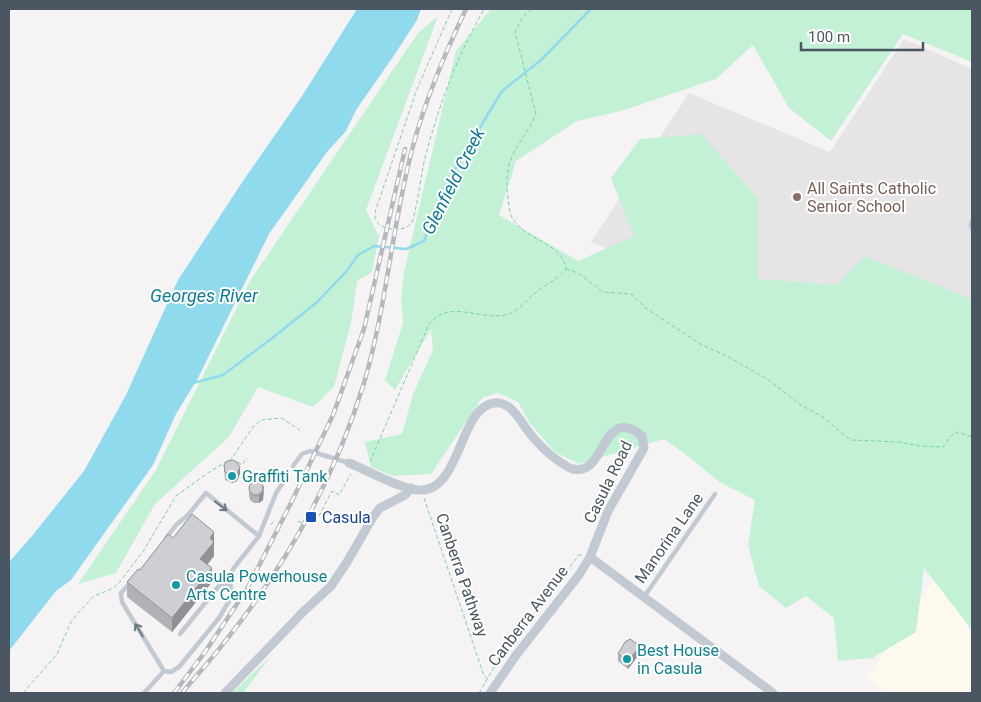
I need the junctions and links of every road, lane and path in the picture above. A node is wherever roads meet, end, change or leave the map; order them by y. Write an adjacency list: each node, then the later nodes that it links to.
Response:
1 (452, 9): 2 (path)
2 (484, 9)
3 (532, 9): 6 (path)
4 (972, 221): 5 (lane)
5 (972, 229)
6 (566, 269): 8 (path); 11 (path)
7 (300, 430): 32 (path)
8 (972, 437)
9 (247, 458): 10 (path)
10 (239, 463)
11 (369, 464)
12 (293, 466): 13 (lane)
13 (351, 467): 15 (street); 18 (path)
14 (282, 484): 23 (lane)
15 (411, 488): 16 (street); 34 (street)
16 (423, 490): 25 (street, Casula Road); 31 (path, Canberra Pathway)
17 (715, 494): 28 (lane, Manorina Lane)
18 (319, 516)
19 (298, 521): 21 (path)
20 (273, 522): 22 (path)
21 (302, 523)
22 (271, 525)
23 (259, 536): 24 (lane, one-way to 23); 27 (lane)
24 (159, 546)
25 (590, 557): 28 (street); 31 (path); 36 (street, Canberra Avenue)
26 (131, 581): 30 (lane, one-way to 26)
27 (230, 583): 29 (lane); 30 (lane)
28 (644, 597): 37 (street)
29 (180, 634)
30 (164, 671): 33 (lane)
31 (487, 678): 35 (path)
32 (23, 693)
33 (144, 693)
34 (225, 693)
35 (479, 693)
36 (490, 693)
37 (772, 693)

